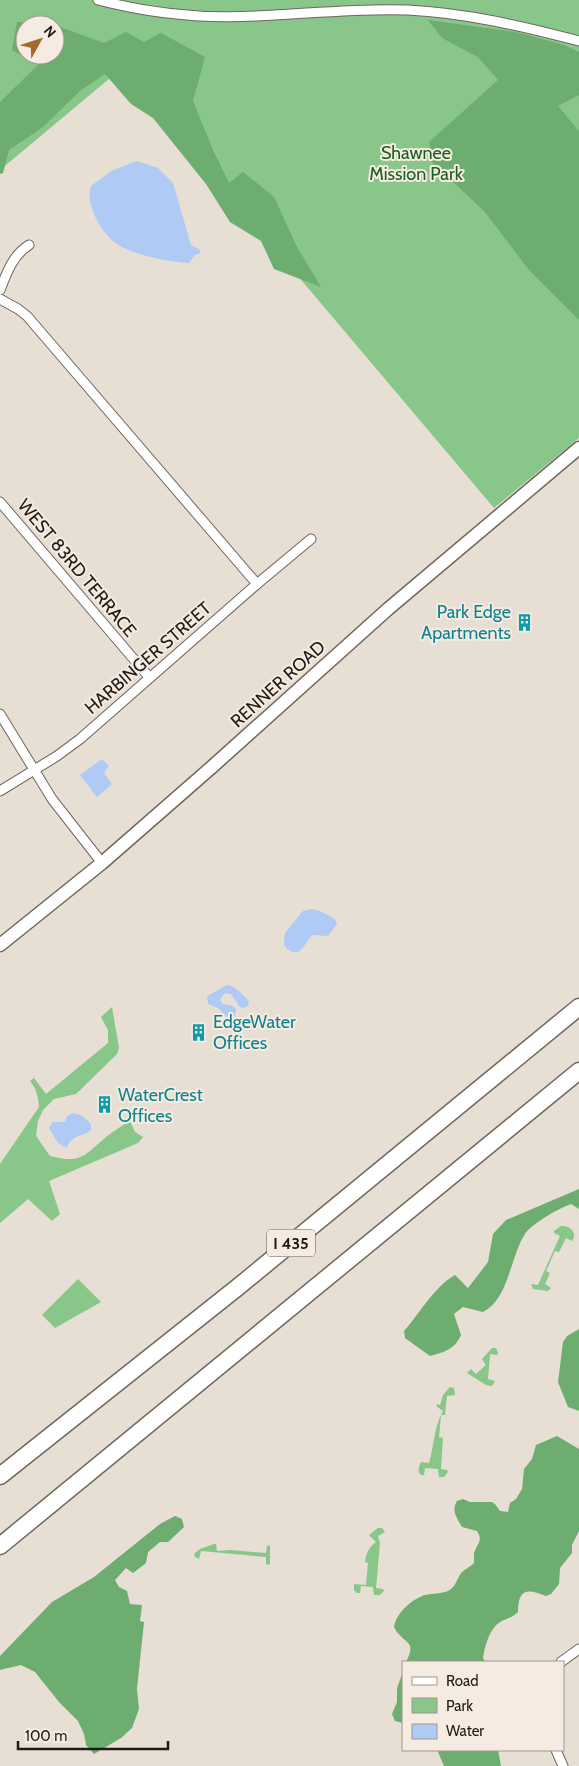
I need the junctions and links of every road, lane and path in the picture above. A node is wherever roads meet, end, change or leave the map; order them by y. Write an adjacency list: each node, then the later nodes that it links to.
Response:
1 (98, 0): 2 (street)
2 (579, 41)
3 (29, 245): 4 (street)
4 (0, 290)
5 (0, 299): 9 (street)
6 (579, 448): 14 (main road, RENNER ROAD)
7 (0, 502): 10 (street, WEST 83RD TERRACE)
8 (311, 540): 9 (street, HARBINGER STREET)
9 (257, 584): 10 (street, HARBINGER STREET)
10 (150, 677): 12 (street, HARBINGER STREET)
11 (0, 714): 12 (street)
12 (33, 770): 13 (street, HARBINGER STREET); 14 (street)
13 (0, 791)
14 (102, 863): 15 (main road, RENNER ROAD)
15 (0, 945)
16 (579, 1007): 18 (highway, I 435)
17 (579, 1071): 19 (highway, I 435)
18 (0, 1476)
19 (0, 1546)
20 (579, 1648): 21 (street)
21 (562, 1661)
22 (556, 1751): 23 (street)
23 (563, 1766)

